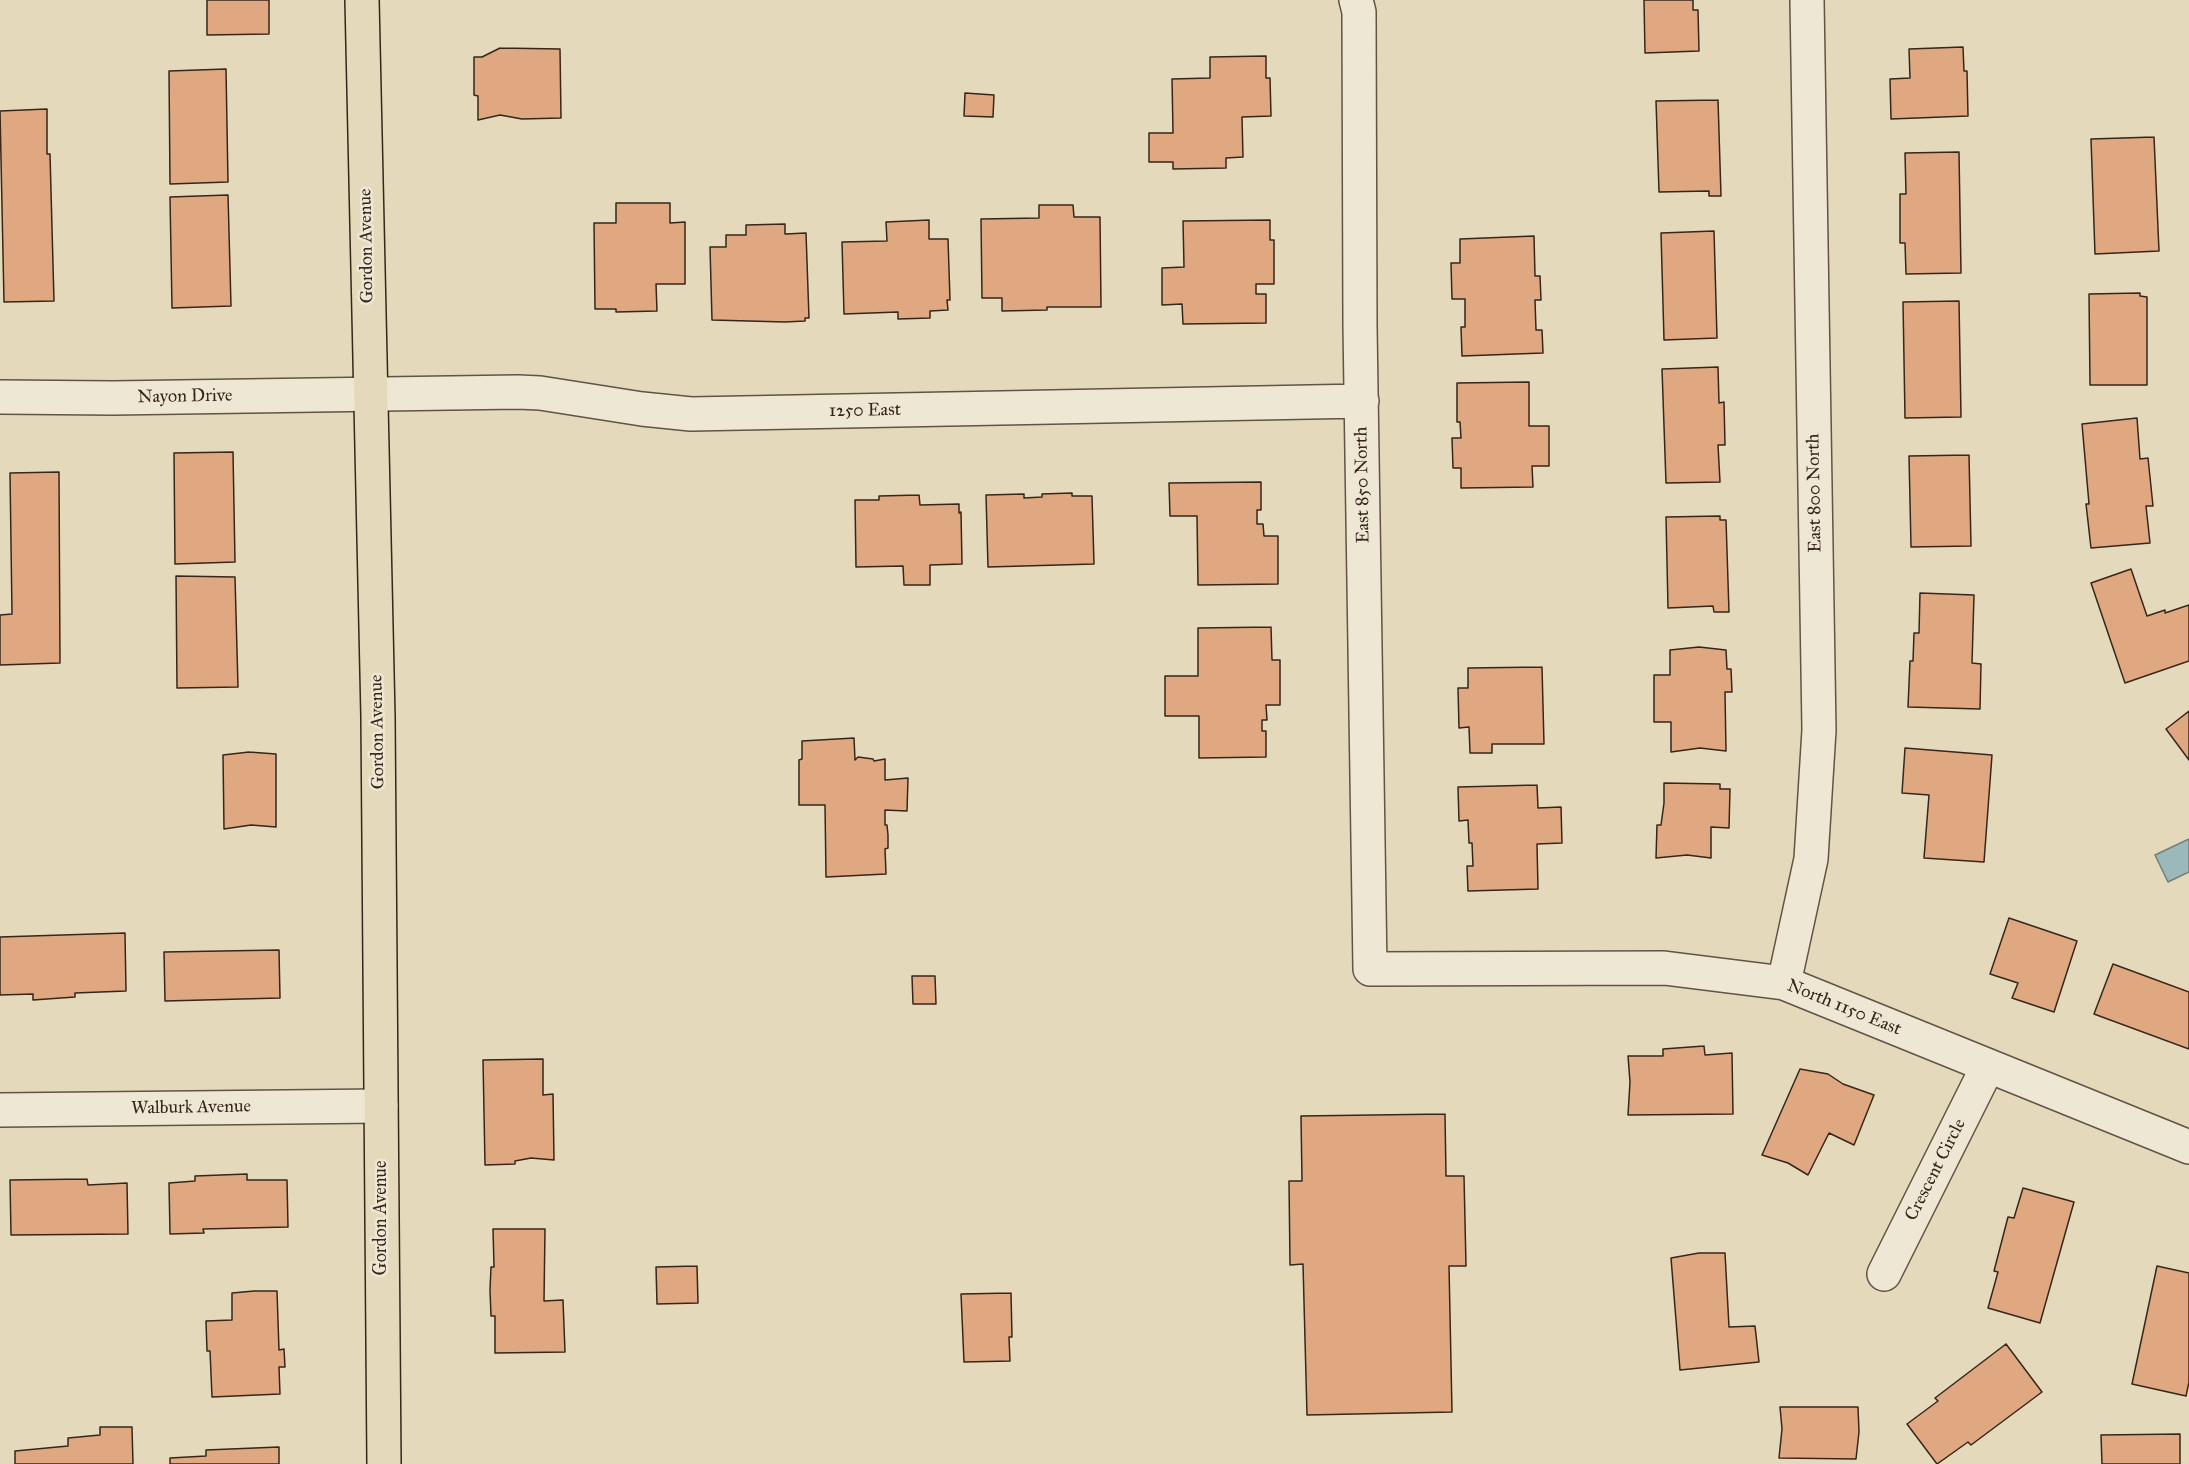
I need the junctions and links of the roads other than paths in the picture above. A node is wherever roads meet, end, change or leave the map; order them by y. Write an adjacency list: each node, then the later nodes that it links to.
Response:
1 (362, 0): 4 (main road, Gordon Avenue)
2 (1356, 0): 6 (street, East 850 North)
3 (1807, 0): 8 (street, East 800 North)
4 (370, 394): 5 (street, Nayon Drive); 6 (street, 1250 East); 10 (main road, Gordon Avenue)
5 (0, 397)
6 (1362, 402): 7 (street, East 850 North)
7 (1370, 969): 8 (street, North 1150 East)
8 (1784, 983): 9 (street, North 1150 East)
9 (1988, 1066): 12 (street, North 1150 East); 13 (street, Crescent Circle)
10 (381, 1106): 11 (street, Walburk Avenue); 14 (main road, Gordon Avenue)
11 (0, 1110)
12 (2189, 1147)
13 (1884, 1274)
14 (384, 1464)

